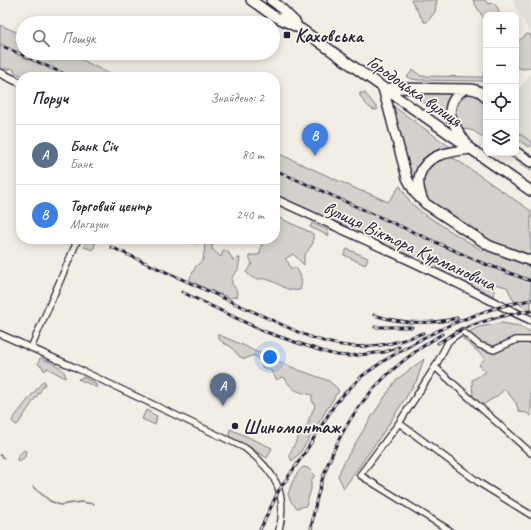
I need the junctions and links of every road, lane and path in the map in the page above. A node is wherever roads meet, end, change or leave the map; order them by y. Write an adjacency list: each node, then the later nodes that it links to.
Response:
1 (251, 0): 3 (main road, Городоцька вулиця)
2 (271, 0): 5 (main road, Городоцька вулиця)
3 (274, 16)
4 (280, 19): 5 (main road, Городоцька вулиця)
5 (301, 29): 8 (main road, Городоцька вулиця)
6 (0, 73): 7 (street)
7 (16, 81)
8 (384, 88): 9 (main road); 11 (main road, Городоцька вулиця); 16 (main road)
9 (464, 89): 10 (main road); 11 (main road)
10 (483, 94)
11 (470, 148): 14 (main road, Городоцька вулиця); 16 (main road)
12 (519, 154): 13 (main road)
13 (531, 162)
14 (531, 191)
15 (280, 201): 19 (street, вулиця Віктора Курмановича)
16 (426, 204): 18 (main road)
17 (76, 244): 22 (street)
18 (531, 261)
19 (531, 320)
20 (0, 334): 22 (street)
21 (531, 340): 23 (street)
22 (32, 348): 27 (street)
23 (435, 367): 24 (street); 25 (street)
24 (400, 423): 26 (street); 28 (street)
25 (531, 453)
26 (531, 515)
27 (279, 530)
28 (449, 530)

